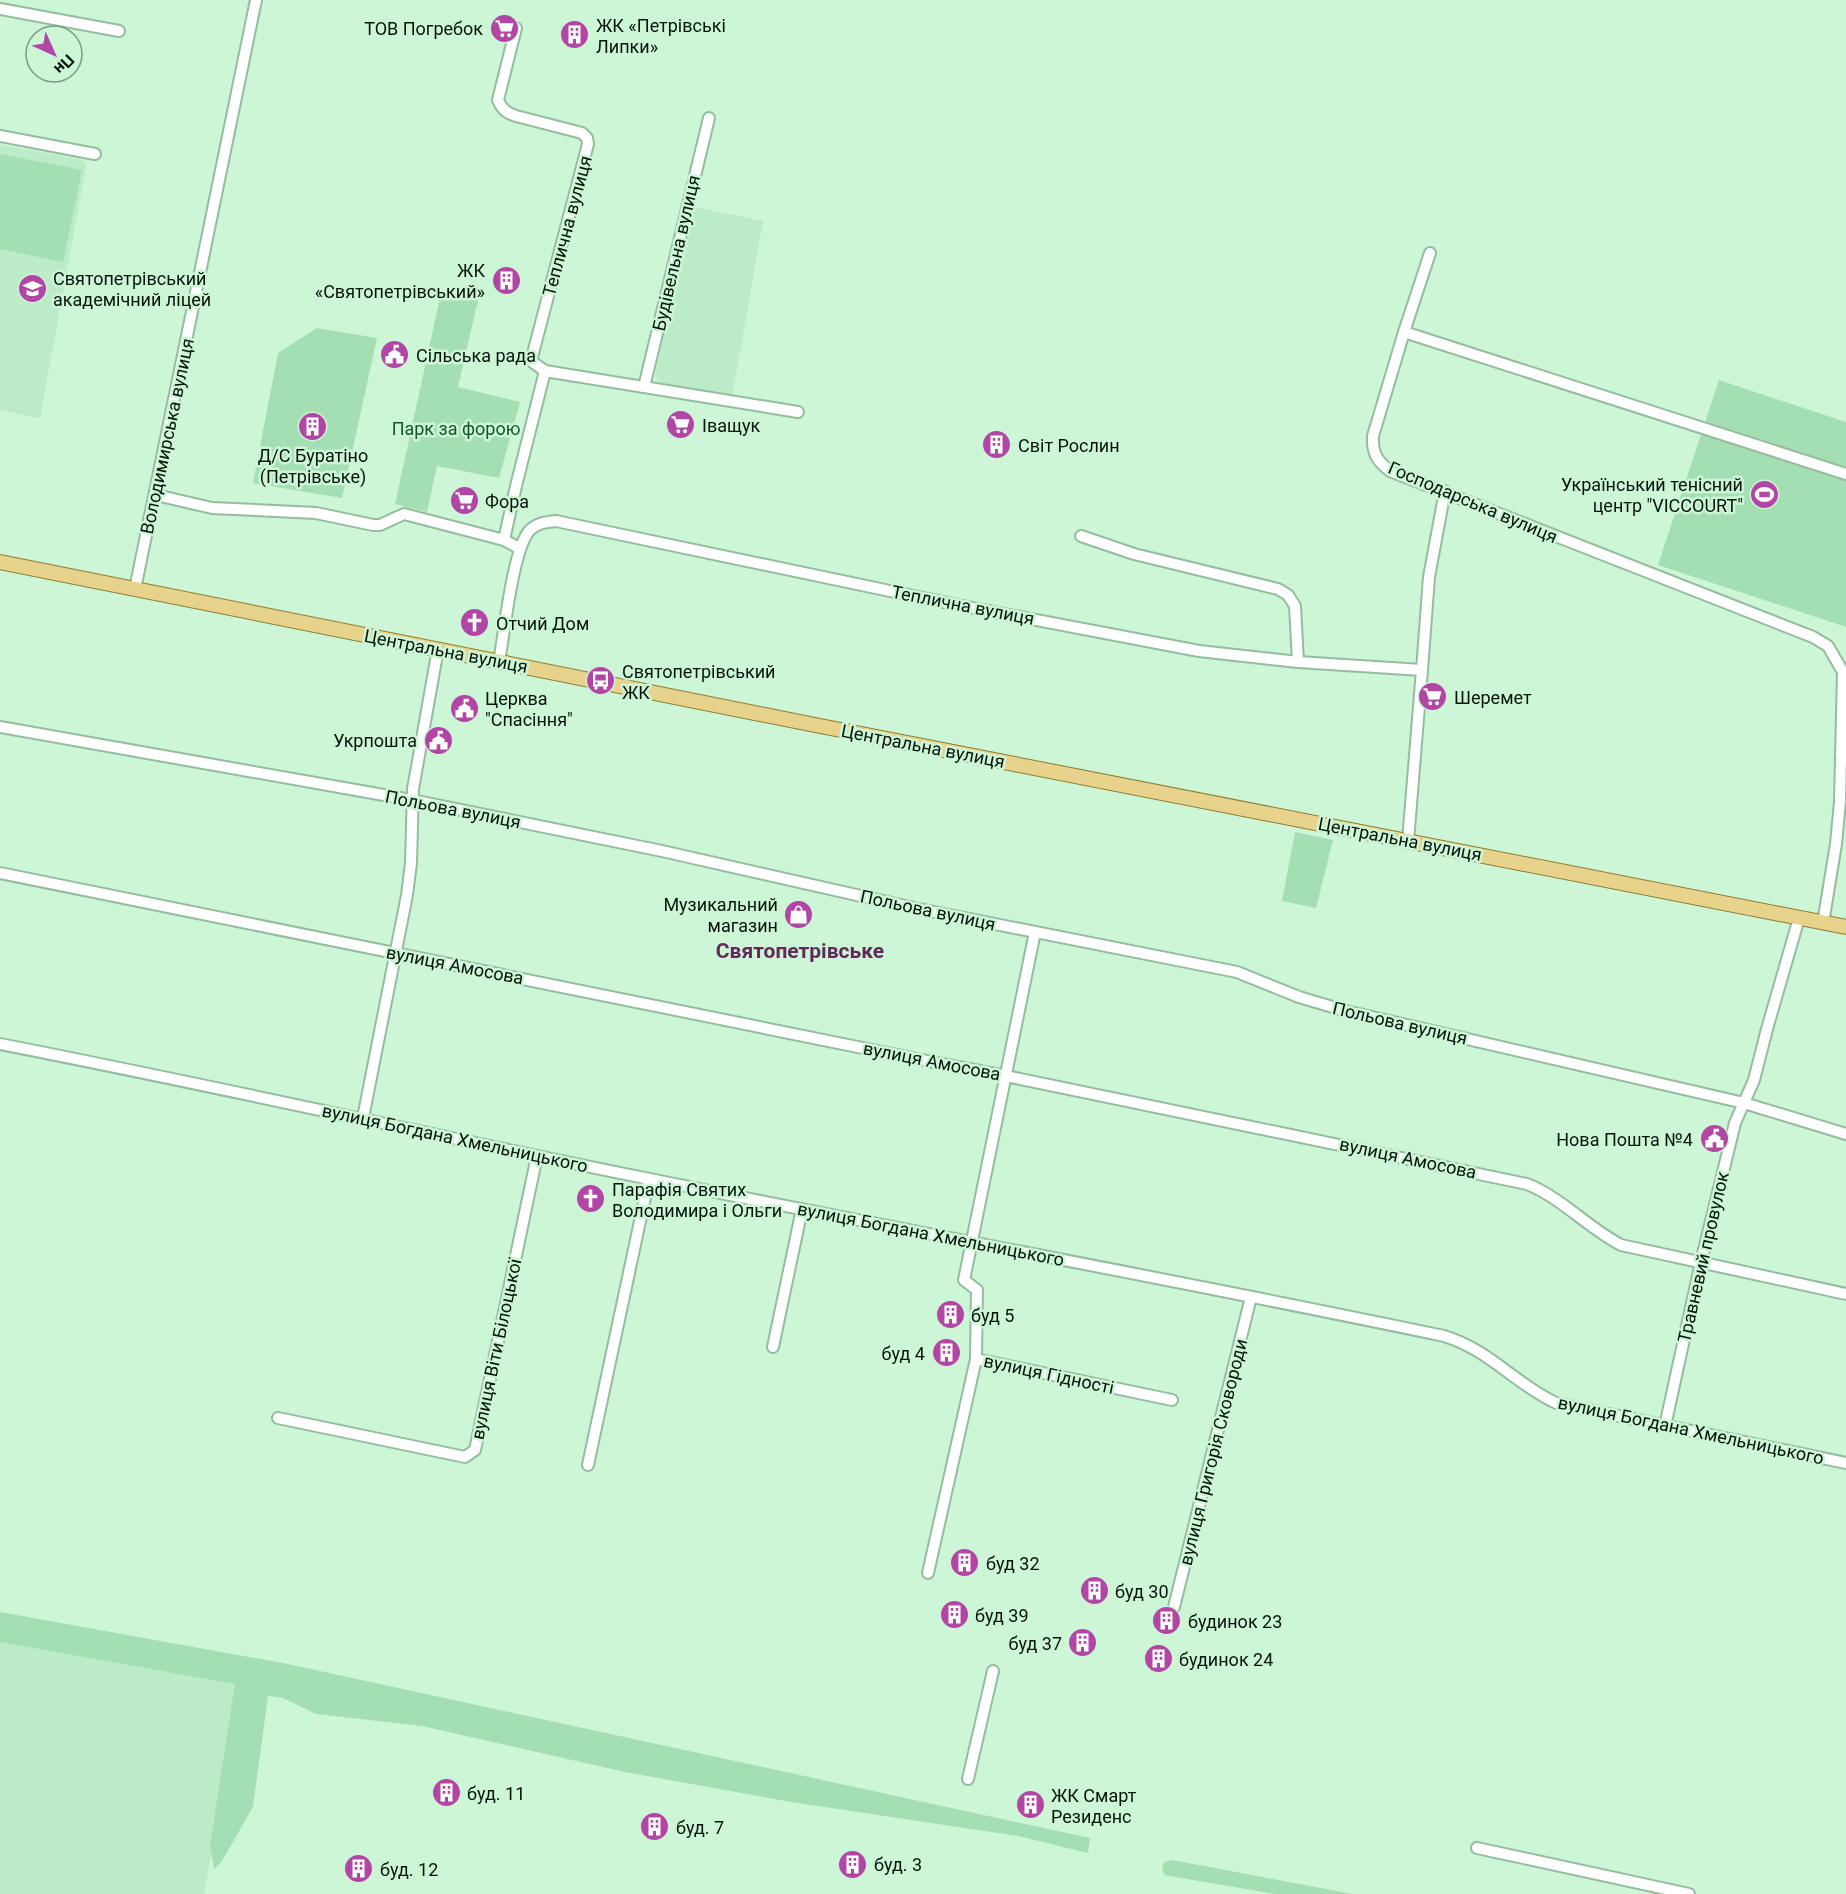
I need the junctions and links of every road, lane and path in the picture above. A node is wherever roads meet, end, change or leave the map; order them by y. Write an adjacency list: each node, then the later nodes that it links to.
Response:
1 (256, 0): 15 (street, Володимирська вулиця)
2 (0, 9): 4 (street)
3 (516, 28): 10 (street, Теплична вулиця)
4 (119, 31)
5 (709, 118): 11 (street, Будівельна вулиця)
6 (0, 136): 7 (street)
7 (95, 154)
8 (1430, 253): 9 (street, Господарська вулиця)
9 (1404, 332): 13 (street); 14 (street, Господарська вулиця)
10 (545, 371): 11 (street); 17 (street)
11 (644, 387): 12 (street)
12 (798, 412)
13 (1846, 474)
14 (1445, 491): 24 (street); 26 (street, Господарська вулиця)
15 (156, 495): 17 (street); 20 (street, Володимирська вулиця)
16 (1081, 536): 23 (street)
17 (504, 540): 18 (street)
18 (519, 548): 22 (street, Теплична вулиця); 23 (street, Теплична вулиця)
19 (0, 562): 20 (main road, Центральна вулиця)
20 (135, 589): 21 (main road, Центральна вулиця)
21 (438, 649): 22 (main road, Центральна вулиця); 27 (street)
22 (499, 662): 28 (main road, Центральна вулиця)
23 (1299, 662): 24 (street, Теплична вулиця)
24 (1422, 670): 28 (street)
25 (0, 727): 27 (street, Польова вулиця)
26 (1843, 769): 31 (street, Господарська вулиця)
27 (412, 800): 33 (street, Польова вулиця); 34 (street)
28 (1408, 841): 30 (main road, Центральна вулиця)
29 (0, 873): 34 (street, вулиця Амосова)
30 (1799, 918): 31 (main road, Центральна вулиця); 37 (street, Травневий провулок)
31 (1823, 923): 32 (main road, Центральна вулиця)
32 (1846, 927)
33 (1035, 932): 36 (street); 37 (street, Польова вулиця)
34 (397, 953): 36 (street, вулиця Амосова); 38 (street)
35 (0, 1044): 38 (street, вулиця Богдана Хмельницького)
36 (1006, 1076): 43 (street); 44 (street, вулиця Амосова)
37 (1744, 1103): 39 (street, Польова вулиця); 44 (street, Травневий провулок)
38 (363, 1118): 40 (street, вулиця Богдана Хмельницького)
39 (1846, 1134)
40 (537, 1156): 41 (street, вулиця Богдана Хмельницького); 50 (street, вулиця Віти Білоцької)
41 (649, 1179): 42 (street, вулиця Богдана Хмельницького); 53 (street)
42 (802, 1209): 43 (street, вулиця Богдана Хмельницького); 47 (street)
43 (973, 1241): 46 (street, вулиця Богдана Хмельницького); 48 (street, вулиця Гідності)
44 (1701, 1262): 45 (street, вулиця Амосова); 51 (street, Травневий провулок)
45 (1846, 1294)
46 (1251, 1297): 51 (street, вулиця Богдана Хмельницького); 55 (street, вулиця Григорія Сковороди)
47 (773, 1347)
48 (976, 1359): 49 (street, вулиця Гідності); 54 (street)
49 (1172, 1400)
50 (278, 1418)
51 (1665, 1426): 52 (street, вулиця Богдана Хмельницького)
52 (1846, 1463)
53 (588, 1465)
54 (928, 1573)
55 (1174, 1607)
56 (993, 1671): 57 (street)
57 (968, 1779)
58 (1477, 1848): 59 (street)
59 (1689, 1894)

